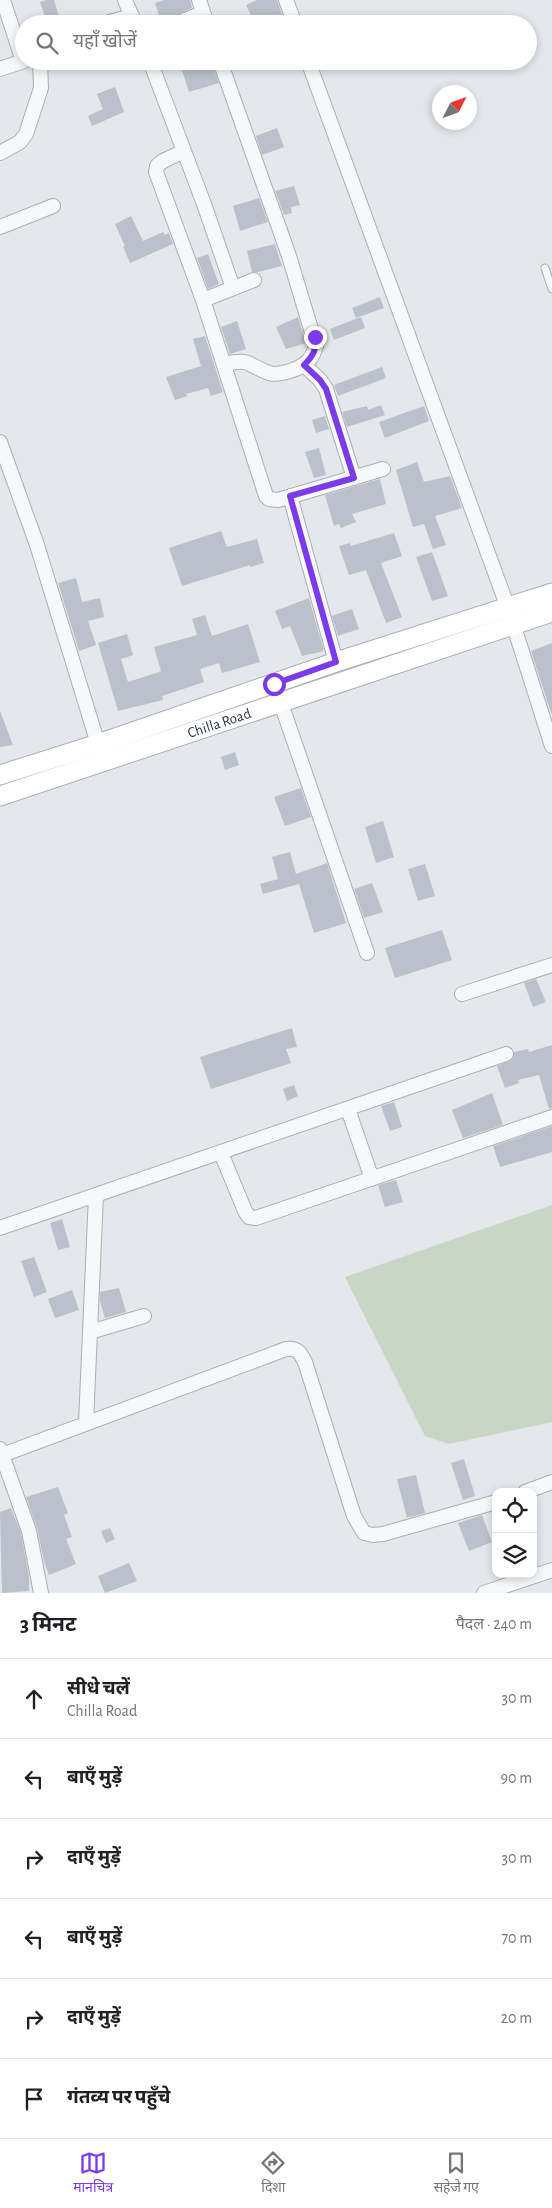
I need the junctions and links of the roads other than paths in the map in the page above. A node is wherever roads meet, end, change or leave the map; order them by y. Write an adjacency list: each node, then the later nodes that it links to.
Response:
1 (3, 0): 6 (street)
2 (125, 0): 4 (street)
3 (286, 0): 5 (street)
4 (131, 15)
5 (291, 15)
6 (15, 37)
7 (15, 64): 8 (street)
8 (0, 69)
9 (40, 70): 14 (street)
10 (153, 70): 13 (street)
11 (223, 70): 23 (street)
12 (311, 70): 30 (street)
13 (184, 150): 19 (street); 21 (street)
14 (0, 153)
15 (53, 206): 16 (street)
16 (0, 227)
17 (545, 268): 20 (lane)
18 (254, 280): 19 (street)
19 (233, 288): 21 (street)
20 (552, 289)
21 (203, 300): 22 (street)
22 (225, 364): 23 (street); 27 (street)
23 (304, 365): 26 (street)
24 (0, 442): 34 (street)
25 (383, 469): 26 (street)
26 (354, 478): 27 (street)
27 (290, 496): 31 (street)
28 (552, 594): 30 (main road, Chilla Road)
29 (552, 612): 30 (main road, Chilla Road)
30 (510, 617): 31 (main road, Chilla Road); 33 (main road, Chilla Road); 35 (street)
31 (336, 662): 32 (main road, Chilla Road)
32 (274, 684): 33 (street); 34 (main road, Chilla Road)
33 (281, 703): 37 (main road, Chilla Road); 38 (street)
34 (98, 744): 36 (main road, Chilla Road)
35 (552, 746)
36 (0, 775)
37 (0, 796)
38 (367, 953)
39 (552, 965): 40 (street)
40 (462, 994)
41 (506, 1054): 42 (street)
42 (348, 1109): 44 (street); 45 (street)
43 (552, 1116): 45 (street)
44 (221, 1153): 45 (street); 46 (street)
45 (372, 1179)
46 (96, 1195): 47 (street); 49 (street)
47 (0, 1228)
48 (144, 1316): 49 (street)
49 (90, 1332): 50 (street)
50 (86, 1423): 51 (street); 54 (street)
51 (2, 1459): 56 (street)
52 (552, 1482): 53 (street)
53 (536, 1488)
54 (492, 1503)
55 (552, 1570): 57 (street)
56 (41, 1593)
57 (484, 1593)

